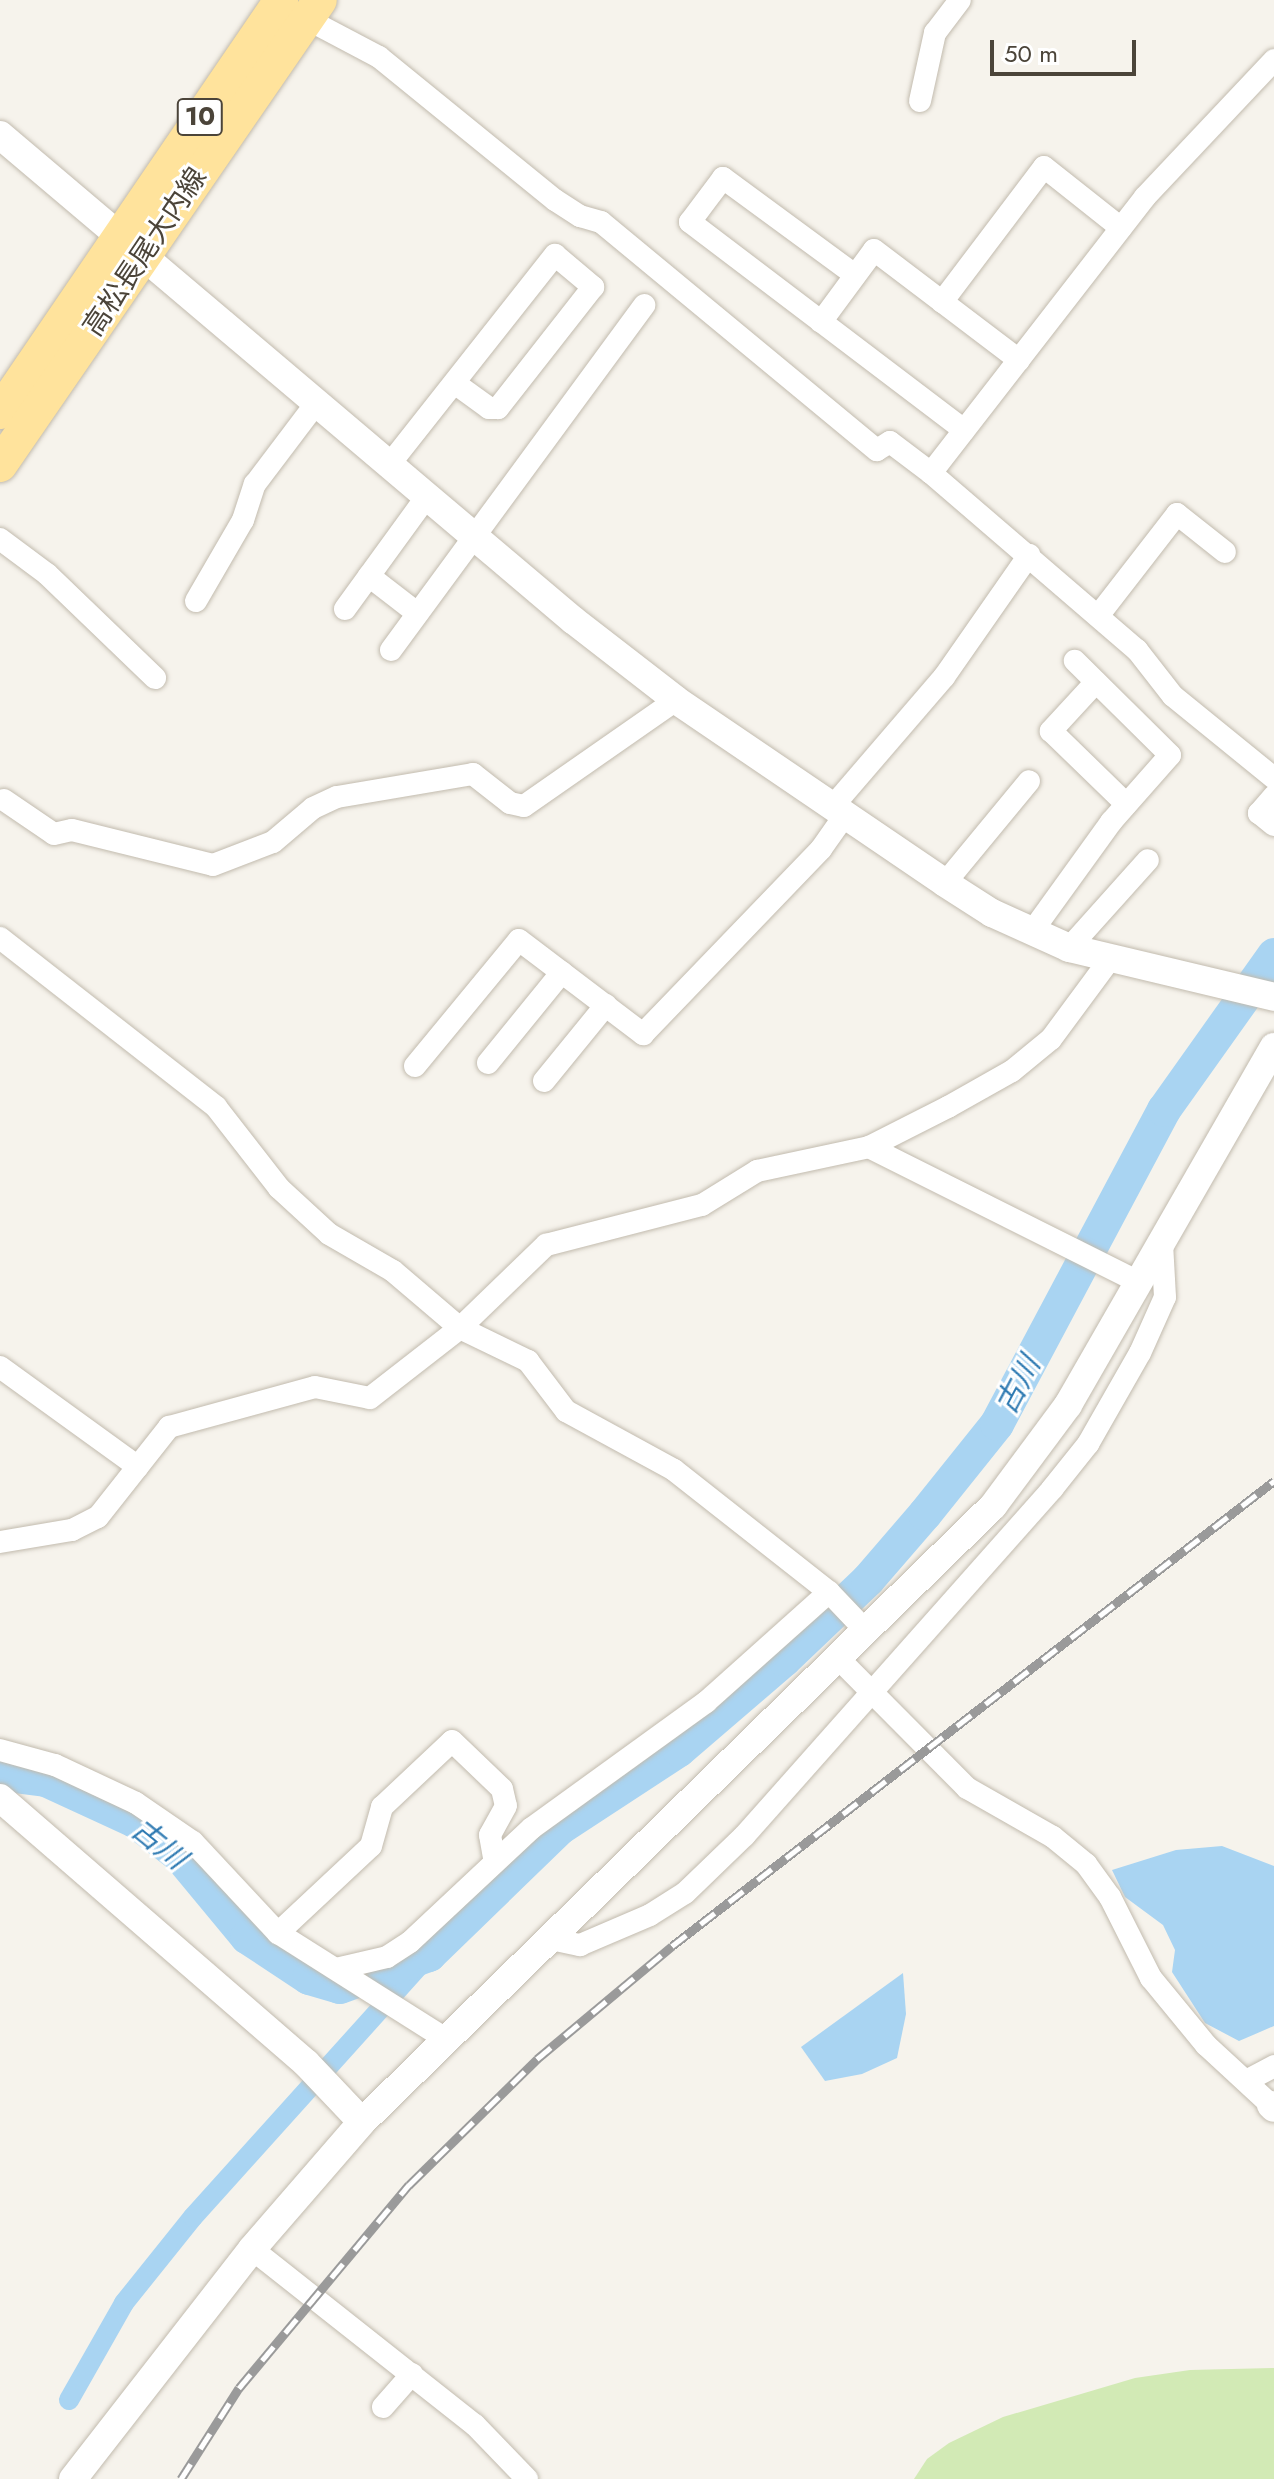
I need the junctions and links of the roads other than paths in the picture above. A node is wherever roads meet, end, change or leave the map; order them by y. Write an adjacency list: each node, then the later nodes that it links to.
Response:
1 (960, 0): 4 (street)
2 (303, 6): 7 (main road, 高松長尾大内線 / 10); 19 (street)
3 (1274, 60): 6 (street)
4 (920, 101)
5 (0, 135): 7 (street)
6 (1121, 228): 9 (street); 12 (street)
7 (131, 244): 14 (street); 15 (main road, 高松長尾大内線 / 10); 17 (main road, 高松長尾大内線 / 10)
8 (855, 275): 9 (street); 11 (street); 11 (street)
9 (942, 302): 12 (street)
10 (644, 305): 21 (street)
11 (821, 322): 16 (street)
12 (1019, 360): 16 (street)
13 (457, 385): 13 (street); 18 (street)
14 (317, 402): 18 (street); 26 (street)
15 (0, 412)
16 (964, 430): 19 (street)
17 (0, 465)
18 (389, 465): 20 (street)
19 (931, 473): 24 (street)
20 (427, 496): 21 (street); 25 (street)
21 (473, 536): 28 (street); 34 (street)
22 (0, 539): 32 (street)
23 (1225, 552): 29 (street)
24 (1029, 555): 29 (street); 40 (street)
25 (369, 576): 27 (street); 28 (street)
26 (196, 601)
27 (345, 609)
28 (417, 613): 30 (street)
29 (1098, 616): 35 (street)
30 (391, 650)
31 (1075, 661): 33 (street)
32 (155, 678)
33 (1096, 682): 39 (street); 39 (street)
34 (676, 700): 38 (street); 40 (street)
35 (1274, 778)
36 (1029, 781): 43 (street)
37 (1274, 796): 41 (street)
38 (1, 800)
39 (1126, 804): 44 (street)
40 (839, 811): 43 (street); 50 (street)
41 (1274, 825)
42 (1148, 860): 46 (street)
43 (945, 883): 44 (street)
44 (1031, 933): 46 (street)
45 (0, 938): 58 (street)
46 (1069, 948): 47 (street)
47 (1108, 962): 49 (street); 55 (street)
48 (562, 972): 50 (street); 52 (street); 53 (street)
49 (1269, 995)
50 (606, 1005): 54 (street)
51 (1274, 1047): 56 (street)
52 (488, 1063)
53 (415, 1066)
54 (544, 1081)
55 (869, 1147): 57 (street); 58 (street)
56 (1162, 1244): 57 (street); 65 (street)
57 (1140, 1283): 63 (street)
58 (460, 1328): 60 (street); 62 (street)
59 (0, 1367): 60 (street)
60 (138, 1467): 61 (street)
61 (0, 1542)
62 (831, 1594): 63 (street); 68 (street)
63 (860, 1624): 64 (street)
64 (838, 1658): 65 (street); 70 (street)
65 (871, 1692): 70 (street); 74 (street)
66 (0, 1750): 69 (street)
67 (4, 1801): 76 (street)
68 (495, 1862): 69 (street); 71 (street)
69 (278, 1933): 71 (street)
70 (551, 1939): 72 (street)
71 (339, 1971): 72 (street)
72 (447, 2040): 76 (street)
73 (1274, 2066): 74 (street)
74 (1248, 2080): 75 (street)
75 (1272, 2107)
76 (362, 2122): 77 (street)
77 (252, 2249): 78 (street); 80 (street)
78 (412, 2374): 79 (street); 81 (street)
79 (383, 2407)
80 (73, 2479)
81 (527, 2479)

